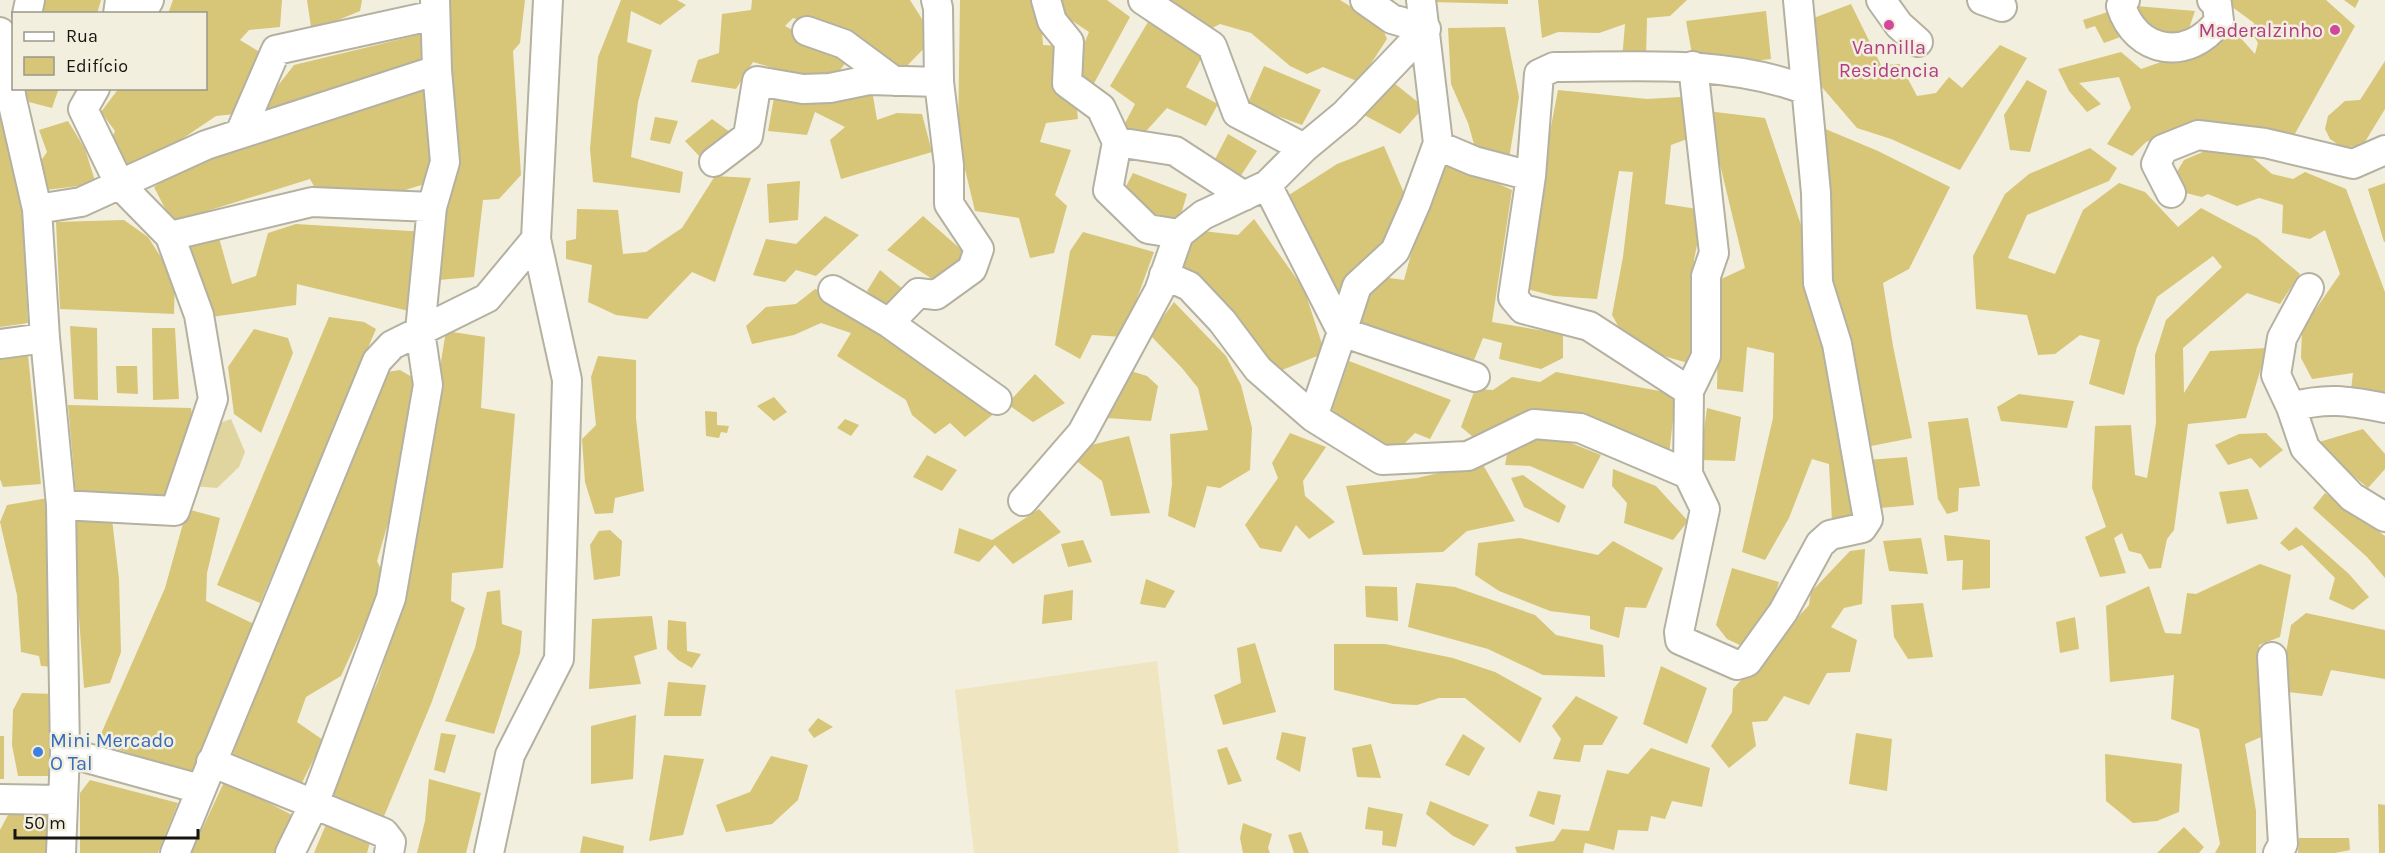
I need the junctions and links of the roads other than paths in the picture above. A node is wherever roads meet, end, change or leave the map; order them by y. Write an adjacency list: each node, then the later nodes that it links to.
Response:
1 (548, 0): 37 (street)
2 (936, 0): 19 (street)
3 (1046, 0): 24 (street)
4 (1143, 0): 26 (street)
5 (1365, 0): 12 (street)
6 (1421, 0): 12 (street)
7 (1798, 0): 22 (street)
8 (1881, 0): 15 (street)
9 (2125, 0): 10 (street)
10 (2212, 0)
11 (435, 7): 17 (street); 23 (street)
12 (1426, 29): 25 (street); 26 (street)
13 (0, 32): 20 (street)
14 (807, 32): 18 (street)
15 (1918, 42)
16 (1693, 66): 22 (street); 29 (street); 47 (street)
17 (437, 70): 23 (street); 33 (street)
18 (894, 81): 19 (street); 28 (street)
19 (939, 82): 41 (street)
20 (9, 87): 34 (street)
21 (94, 90): 30 (street)
22 (1806, 90): 52 (street)
23 (240, 133): 30 (street)
24 (1117, 142): 31 (street); 35 (street)
25 (1438, 143): 29 (street); 43 (street)
26 (1304, 148): 31 (street)
27 (2385, 150): 32 (street)
28 (714, 162)
29 (1531, 176): 47 (street)
30 (120, 185): 34 (street); 36 (street)
31 (1256, 190): 35 (street); 43 (street)
32 (2171, 192)
33 (432, 207): 36 (street); 42 (street)
34 (37, 209): 44 (street)
35 (1179, 234): 38 (street)
36 (170, 236): 54 (street)
37 (536, 239): 42 (street); 67 (street)
38 (1164, 275): 51 (street); 53 (street)
39 (2309, 288): 49 (street)
40 (833, 290): 41 (street)
41 (889, 322): 48 (street)
42 (420, 331): 58 (street); 62 (street)
43 (1342, 332): 46 (street); 51 (street)
44 (45, 338): 45 (street); 54 (street)
45 (0, 344)
46 (1475, 376)
47 (1689, 391): 52 (street)
48 (997, 400)
49 (2291, 407): 50 (street); 55 (street)
50 (2385, 408)
51 (1312, 417): 52 (street)
52 (1688, 474)
53 (1023, 501)
54 (62, 505): 57 (street)
55 (2385, 518)
56 (2272, 657): 68 (street)
57 (65, 752): 59 (street); 61 (street)
58 (211, 762): 59 (street); 62 (street)
59 (200, 789): 64 (street)
60 (0, 799): 61 (street)
61 (62, 800): 63 (street)
62 (314, 804): 65 (street); 66 (street)
63 (61, 853)
64 (175, 853)
65 (290, 853)
66 (390, 853)
67 (489, 853)
68 (2278, 853)

